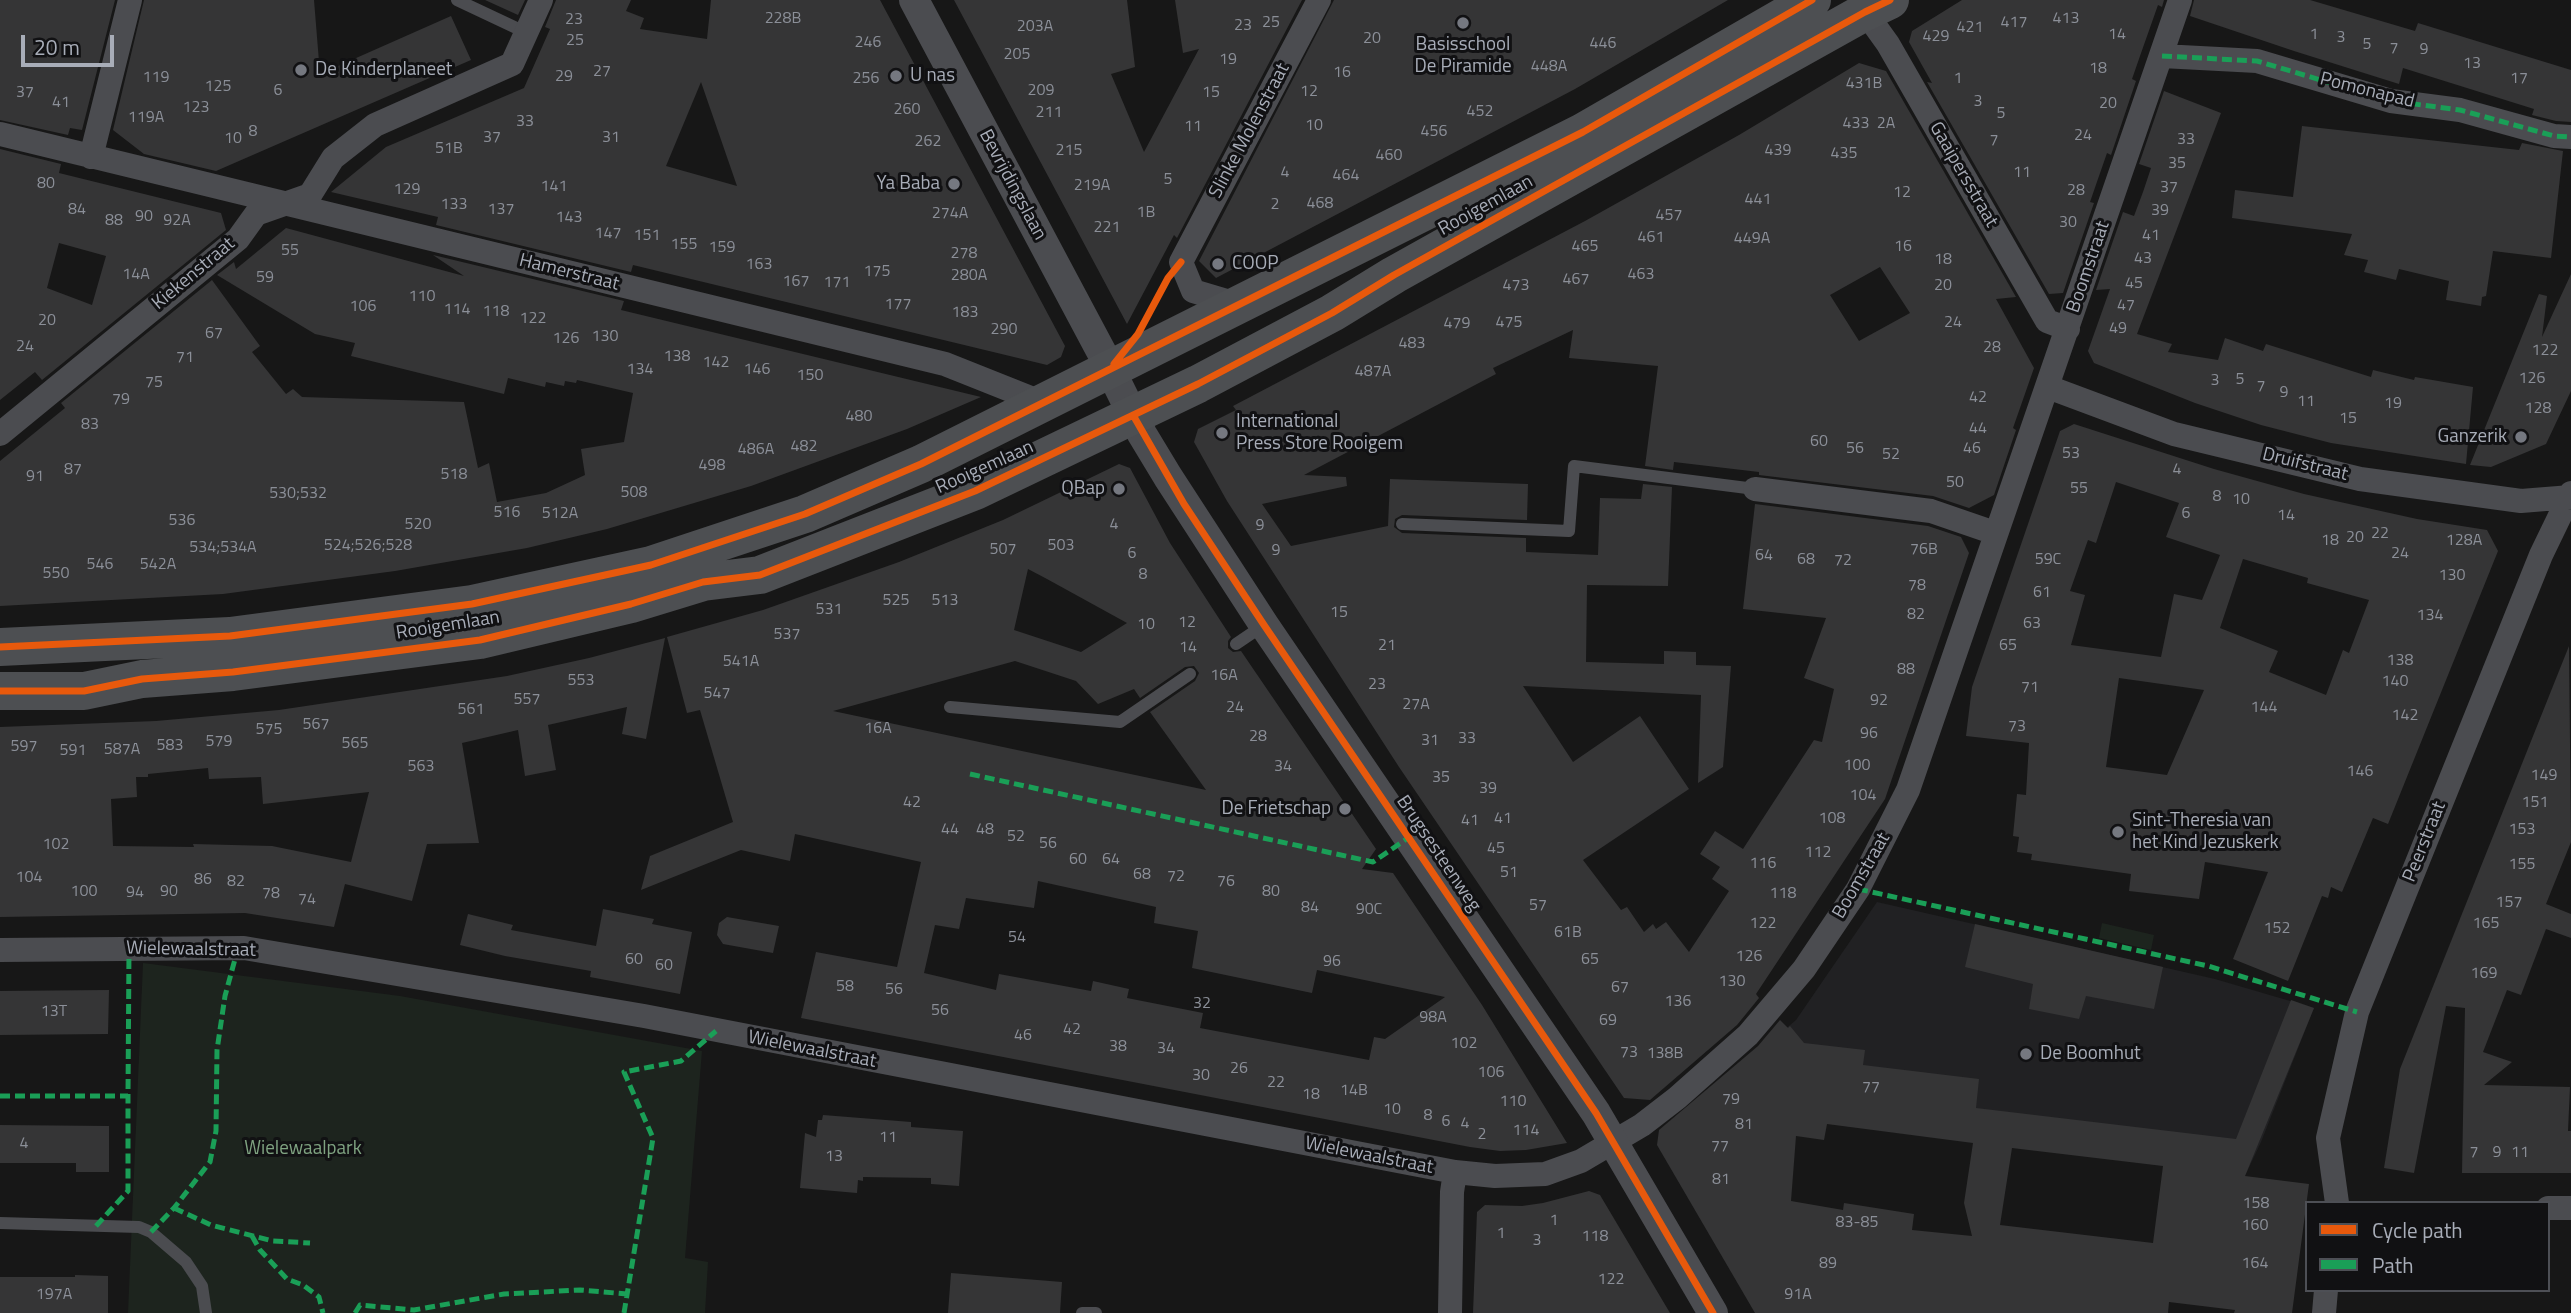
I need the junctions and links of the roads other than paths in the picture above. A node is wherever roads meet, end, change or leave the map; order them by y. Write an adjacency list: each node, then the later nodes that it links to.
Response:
1 (130, 0): 13 (street)
2 (457, 0): 9 (lane)
3 (541, 0): 9 (street, Kiekenstraat)
4 (914, 0): 17 (street, Bevrijdingslaan)
5 (1319, 0): 15 (street, Slinke Molenstraat)
6 (1812, 0): 15 (main road, Rooigemlaan)
7 (2180, 0): 10 (street, Boomstraat)
8 (1878, 6): 16 (street, Gaaipersstraat); 20 (main road, Rooigemlaan)
9 (527, 33): 14 (street, Kiekenstraat)
10 (2162, 56): 12 (street, Pomonapad); 16 (street, Boomstraat)
11 (0, 134): 13 (street, Hamerstraat)
12 (2571, 137)
13 (91, 157): 14 (street, Hamerstraat)
14 (287, 204): 19 (street, Hamerstraat); 21 (street, Kiekenstraat)
15 (1240, 305): 17 (main road, Rooigemlaan)
16 (2068, 329): 18 (street, Boomstraat)
17 (1110, 370): 19 (main road, Rooigemlaan); 20 (street)
18 (2048, 387): 23 (street, Druifstraat); 25 (street, Boomstraat)
19 (1043, 403): 28 (main road, Rooigemlaan)
20 (1133, 415): 26 (street, Brugsesteenweg); 30 (main road, Rooigemlaan)
21 (0, 435)
22 (1755, 489): 24 (lane); 25 (street)
23 (2570, 496): 35 (street, Peerstraat)
24 (1402, 524)
25 (1995, 533): 33 (street, Boomstraat)
26 (1264, 625): 27 (lane); 33 (street, Brugsesteenweg)
27 (1236, 644)
28 (0, 648)
29 (1190, 674): 31 (lane)
30 (0, 691)
31 (950, 707)
32 (0, 950): 34 (street, Wielewaalstraat)
33 (1613, 1142): 34 (street, Wielewaalstraat); 44 (street, Brugsesteenweg)
34 (1455, 1172): 43 (street)
35 (2337, 1201)
36 (2550, 1208): 37 (street)
37 (2571, 1208)
38 (0, 1223): 40 (lane)
39 (2326, 1292): 45 (street)
40 (206, 1313)
41 (1082, 1313): 42 (lane)
42 (1096, 1313)
43 (1450, 1313)
44 (1713, 1313)
45 (2324, 1313)

